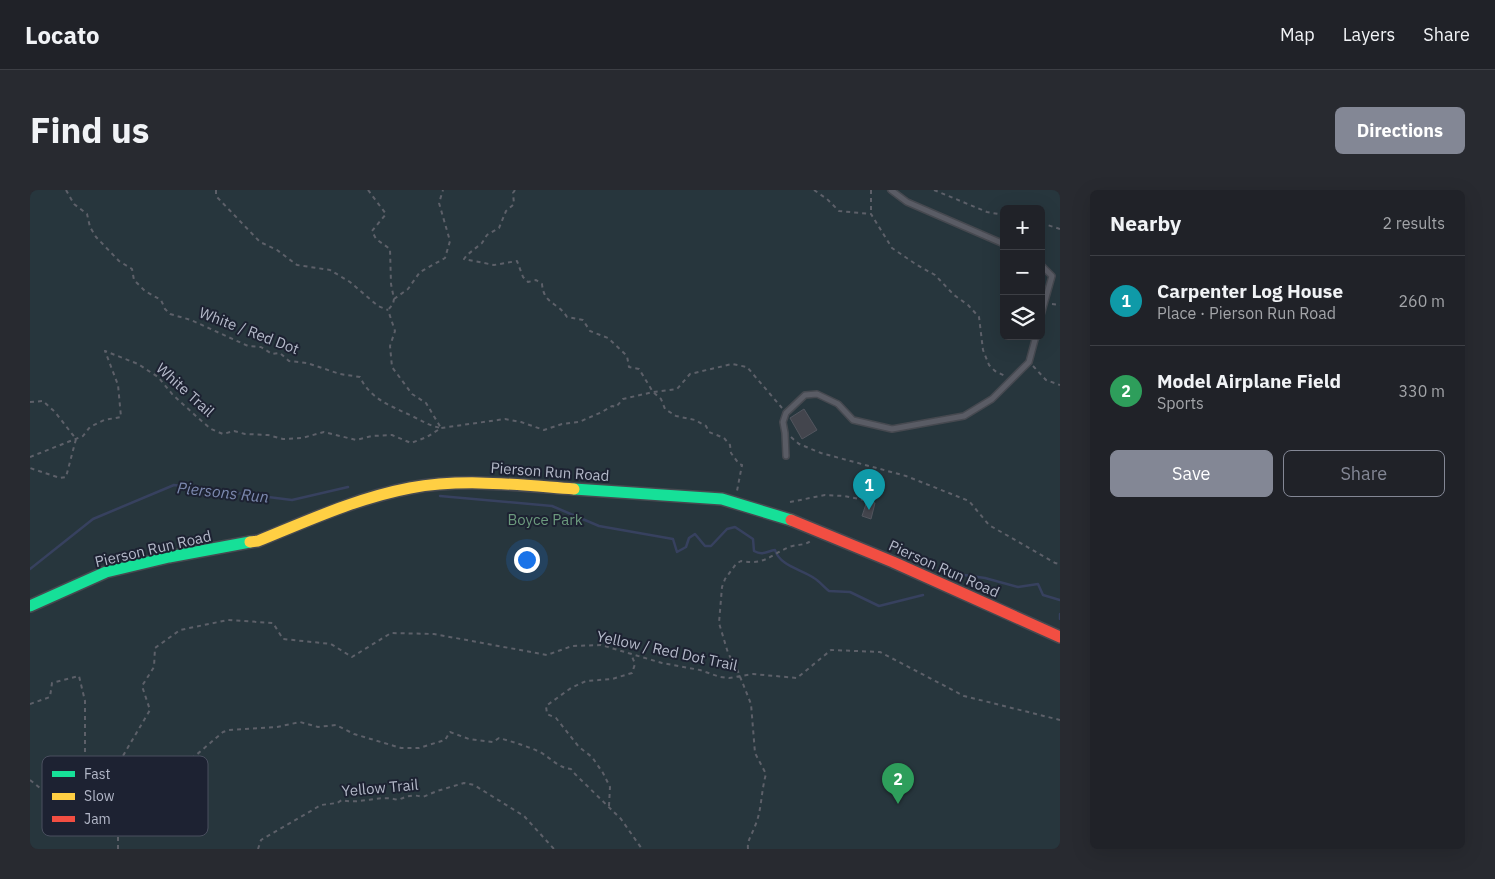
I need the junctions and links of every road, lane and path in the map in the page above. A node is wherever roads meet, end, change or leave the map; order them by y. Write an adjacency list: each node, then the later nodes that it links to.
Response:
1 (66, 190): 26 (path, White / Red Dot)
2 (216, 190): 18 (path)
3 (368, 190): 16 (path)
4 (443, 190): 16 (path)
5 (515, 190): 23 (path)
6 (814, 190): 10 (path)
7 (870, 190): 10 (path)
8 (891, 190): 14 (lane)
9 (934, 190): 11 (path)
10 (871, 214): 21 (path)
11 (1000, 214)
12 (1045, 224): 13 (path)
13 (1060, 229)
14 (1000, 242)
15 (1045, 269): 17 (lane)
16 (394, 299): 18 (path)
17 (1045, 301)
18 (388, 310): 26 (path)
19 (1035, 340): 20 (lane)
20 (1030, 362): 21 (lane); 22 (path)
21 (1013, 378): 25 (lane)
22 (1060, 386)
23 (652, 392): 25 (path); 26 (path); 33 (path)
24 (30, 402): 28 (path)
25 (786, 413): 27 (lane)
26 (441, 428): 28 (path, White Trail)
27 (785, 433): 29 (lane); 36 (path)
28 (76, 439): 30 (path, White Trail); 31 (path)
29 (786, 456)
30 (30, 457)
31 (30, 468)
32 (864, 500): 34 (path)
33 (734, 502): 35 (street, Pierson Run Road); 37 (street, Pierson Run Road)
34 (790, 502)
35 (818, 531): 38 (street, Pierson Run Road); 40 (path)
36 (1060, 564)
37 (30, 606)
38 (1060, 637)
39 (632, 654): 40 (path, Yellow / Red Dot Trail); 44 (path, Yellow / Red Dot Trail); 48 (path)
40 (740, 676): 42 (path); 54 (path, Yellow / Red Dot Trail)
41 (30, 704): 43 (path)
42 (1060, 720)
43 (84, 756)
44 (123, 756)
45 (195, 756): 48 (path)
46 (30, 780): 47 (path)
47 (42, 790)
48 (609, 806): 53 (path)
49 (118, 836): 50 (path)
50 (118, 849)
51 (258, 849): 52 (path, Yellow Trail)
52 (554, 849)
53 (642, 849)
54 (748, 849)

